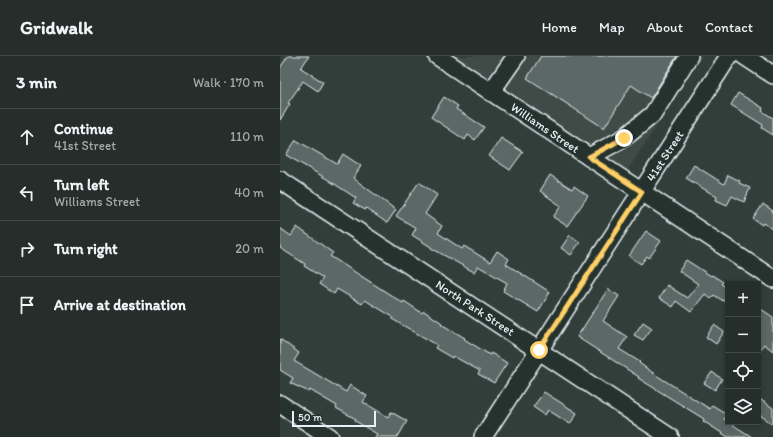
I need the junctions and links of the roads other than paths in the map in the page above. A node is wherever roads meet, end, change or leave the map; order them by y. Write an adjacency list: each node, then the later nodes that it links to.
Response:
1 (437, 56): 7 (street, Williams Street)
2 (516, 56): 7 (street)
3 (689, 56): 8 (street)
4 (729, 56): 10 (street, 41st Street)
5 (744, 56): 6 (street)
6 (773, 75)
7 (492, 92): 8 (street, Williams Street)
8 (589, 157): 10 (street, Williams Street)
9 (280, 180): 12 (street, North Park Street)
10 (642, 192): 11 (street, Williams Street); 12 (street, 41st Street)
11 (773, 279)
12 (539, 350): 15 (street, 41st Street); 16 (street, North Park Street)
13 (280, 404): 14 (street)
14 (330, 437)
15 (483, 437)
16 (670, 437)

